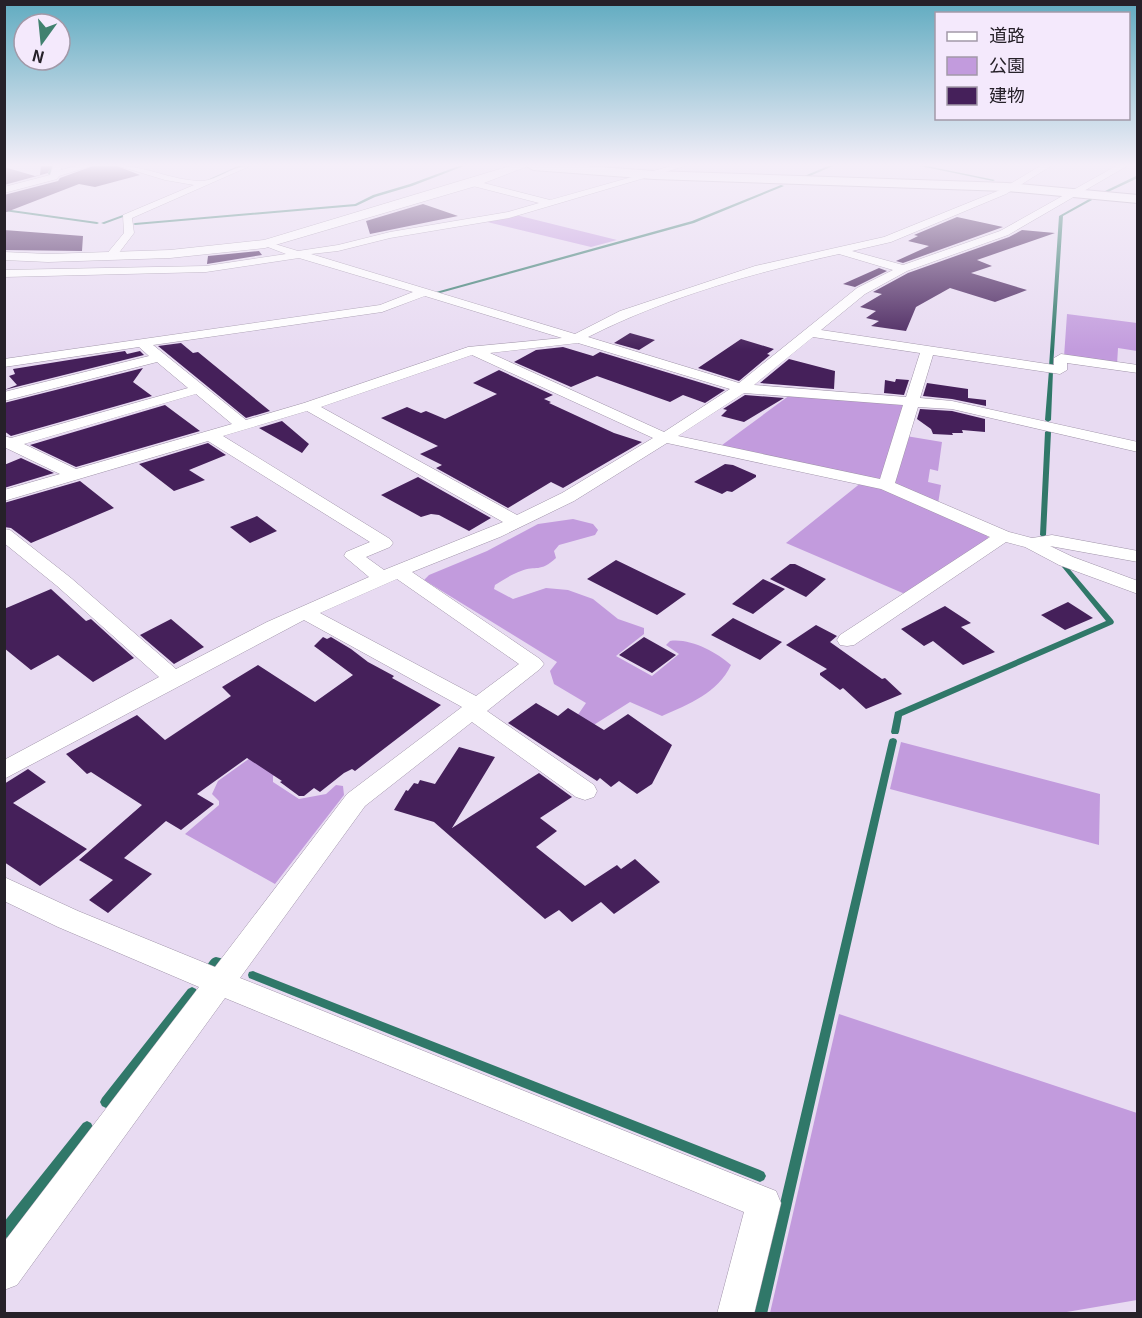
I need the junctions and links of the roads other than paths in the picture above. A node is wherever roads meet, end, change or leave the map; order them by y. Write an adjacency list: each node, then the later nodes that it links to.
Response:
1 (128, 228): 10 (street)
2 (321, 228): 6 (street)
3 (435, 228): 8 (street)
4 (917, 228): 7 (street)
5 (1015, 228): 12 (street)
6 (265, 244): 8 (street); 10 (street)
7 (840, 251): 12 (street); 17 (street)
8 (297, 254): 13 (street); 15 (street)
9 (4, 256): 11 (street)
10 (111, 256): 11 (street)
11 (87, 257): 13 (street)
12 (903, 269): 16 (street)
13 (74, 272): 14 (street)
14 (4, 274)
15 (425, 292): 17 (street); 18 (street)
16 (808, 332): 19 (street); 24 (street)
17 (579, 339): 20 (street); 24 (street)
18 (142, 343): 21 (street); 22 (street)
19 (928, 350): 23 (street); 27 (street)
20 (473, 351): 28 (street); 31 (street)
21 (160, 357): 25 (street); 26 (street)
22 (4, 363)
23 (1137, 369)
24 (741, 388): 27 (street); 31 (street)
25 (198, 389): 29 (street); 32 (street)
26 (4, 398)
27 (912, 402): 33 (street); 35 (street)
28 (309, 405): 29 (street); 37 (street)
29 (243, 425): 30 (street)
30 (210, 435): 34 (street); 42 (street)
31 (665, 438): 35 (street); 37 (street)
32 (7, 442): 34 (street)
33 (1137, 447)
34 (75, 475): 36 (street)
35 (886, 485): 39 (street)
36 (4, 496)
37 (517, 522): 42 (street)
38 (4, 534): 46 (street)
39 (1003, 536): 40 (street); 45 (street)
40 (1032, 543): 41 (street); 43 (street)
41 (1137, 557)
42 (390, 574): 44 (street); 47 (street)
43 (1137, 588)
44 (304, 612): 46 (street); 47 (street)
45 (847, 640)
46 (175, 680): 48 (street)
47 (475, 709): 49 (street); 51 (street)
48 (4, 771)
49 (585, 791)
50 (4, 888): 51 (street)
51 (221, 983): 52 (street); 53 (street)
52 (4, 1272)
53 (735, 1314)

